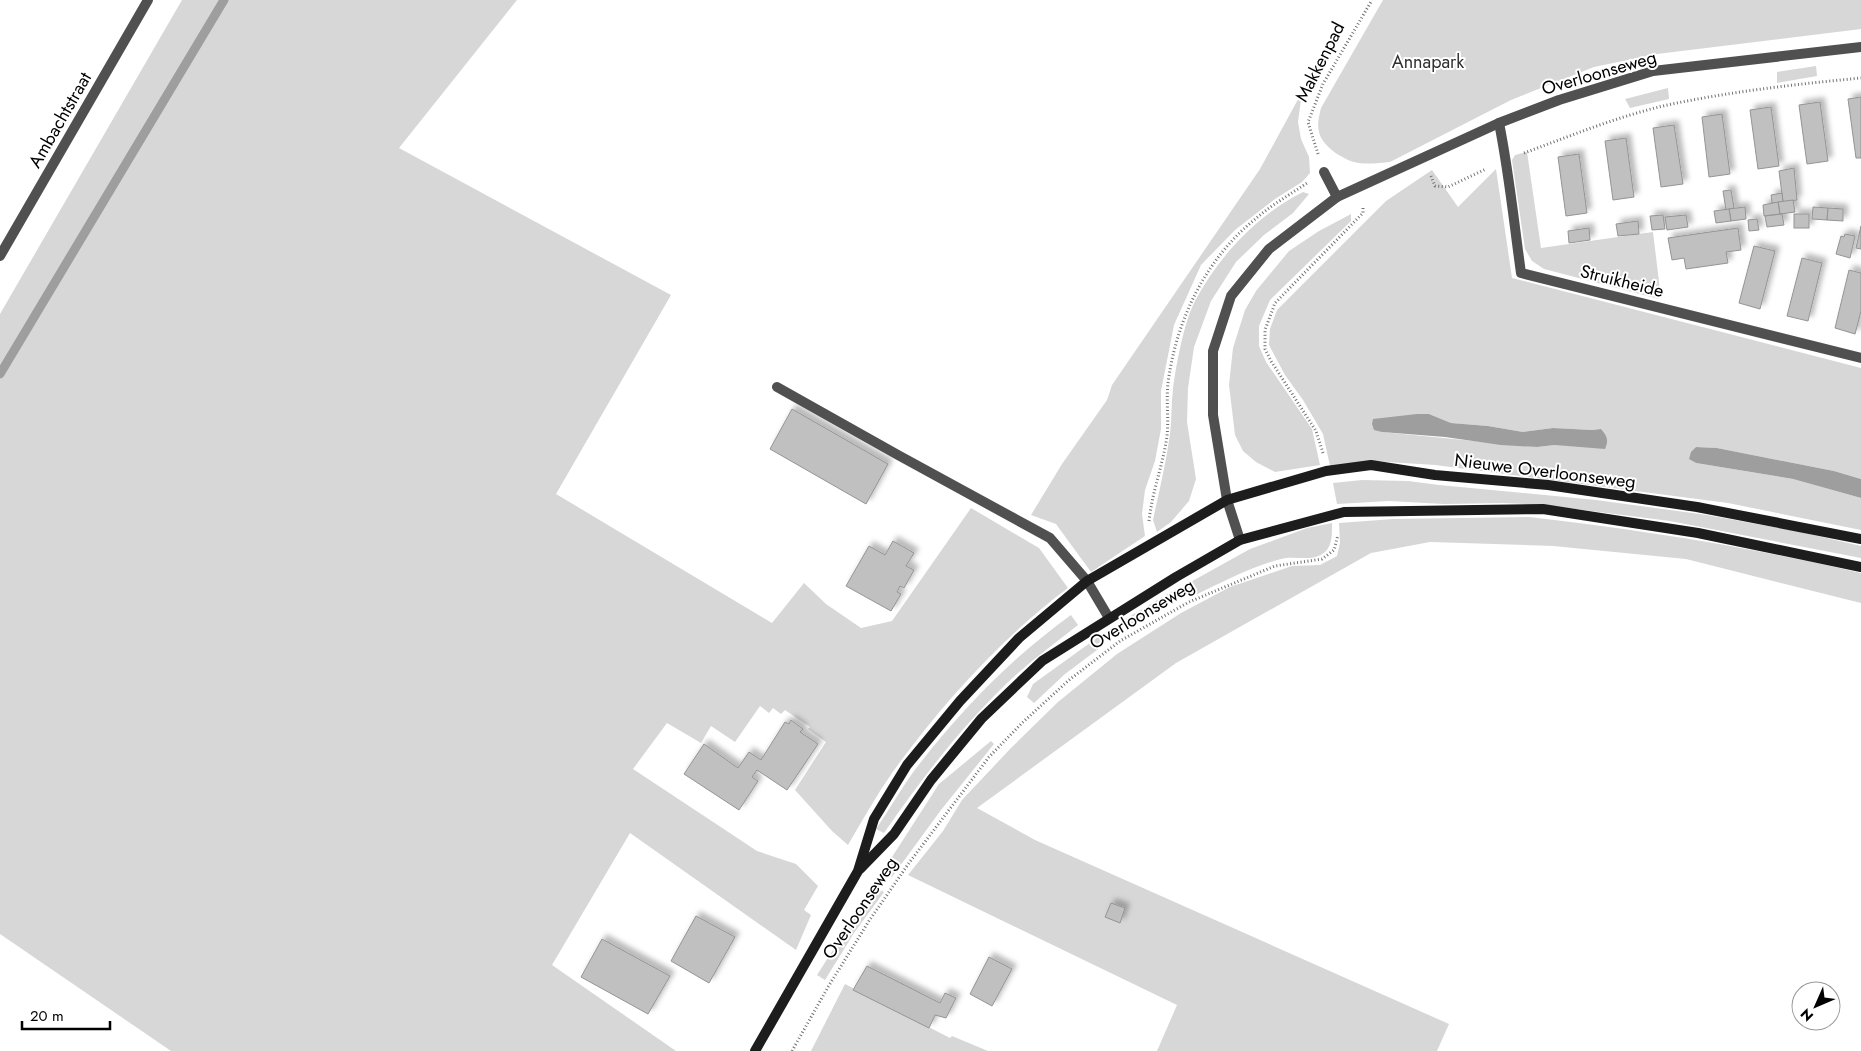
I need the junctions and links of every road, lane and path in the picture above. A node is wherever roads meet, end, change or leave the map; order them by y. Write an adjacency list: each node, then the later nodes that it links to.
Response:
1 (148, 0): 11 (street, Ambachtstraat)
2 (1372, 0): 8 (path, Makkenpad)
3 (1861, 47): 5 (street, Overloonseweg)
4 (1861, 78): 7 (path)
5 (1498, 123): 6 (street, Overloonseweg); 7 (street, Struikheide)
6 (1423, 158): 7 (path); 9 (street, Overloonseweg)
7 (1506, 160): 12 (street, Struikheide)
8 (1324, 172): 10 (street)
9 (1361, 186): 10 (street, Overloonseweg); 14 (path)
10 (1337, 197): 15 (street, Overloonseweg)
11 (0, 256)
12 (1861, 358)
13 (777, 387): 20 (street)
14 (1326, 471): 15 (street, Nieuwe Overloonseweg); 17 (street, Nieuwe Overloonseweg)
15 (1227, 500): 18 (street, Overloonseweg); 20 (street, Overloonseweg)
16 (1334, 514): 18 (street); 19 (street); 24 (path, Overloonseweg)
17 (1861, 539)
18 (1240, 540): 21 (street, Overloonseweg)
19 (1861, 567)
20 (1087, 581): 21 (street); 22 (street, Overloonseweg)
21 (1109, 618): 22 (street, Overloonseweg)
22 (858, 871): 23 (street, Overloonseweg)
23 (755, 1051)
24 (792, 1051)

